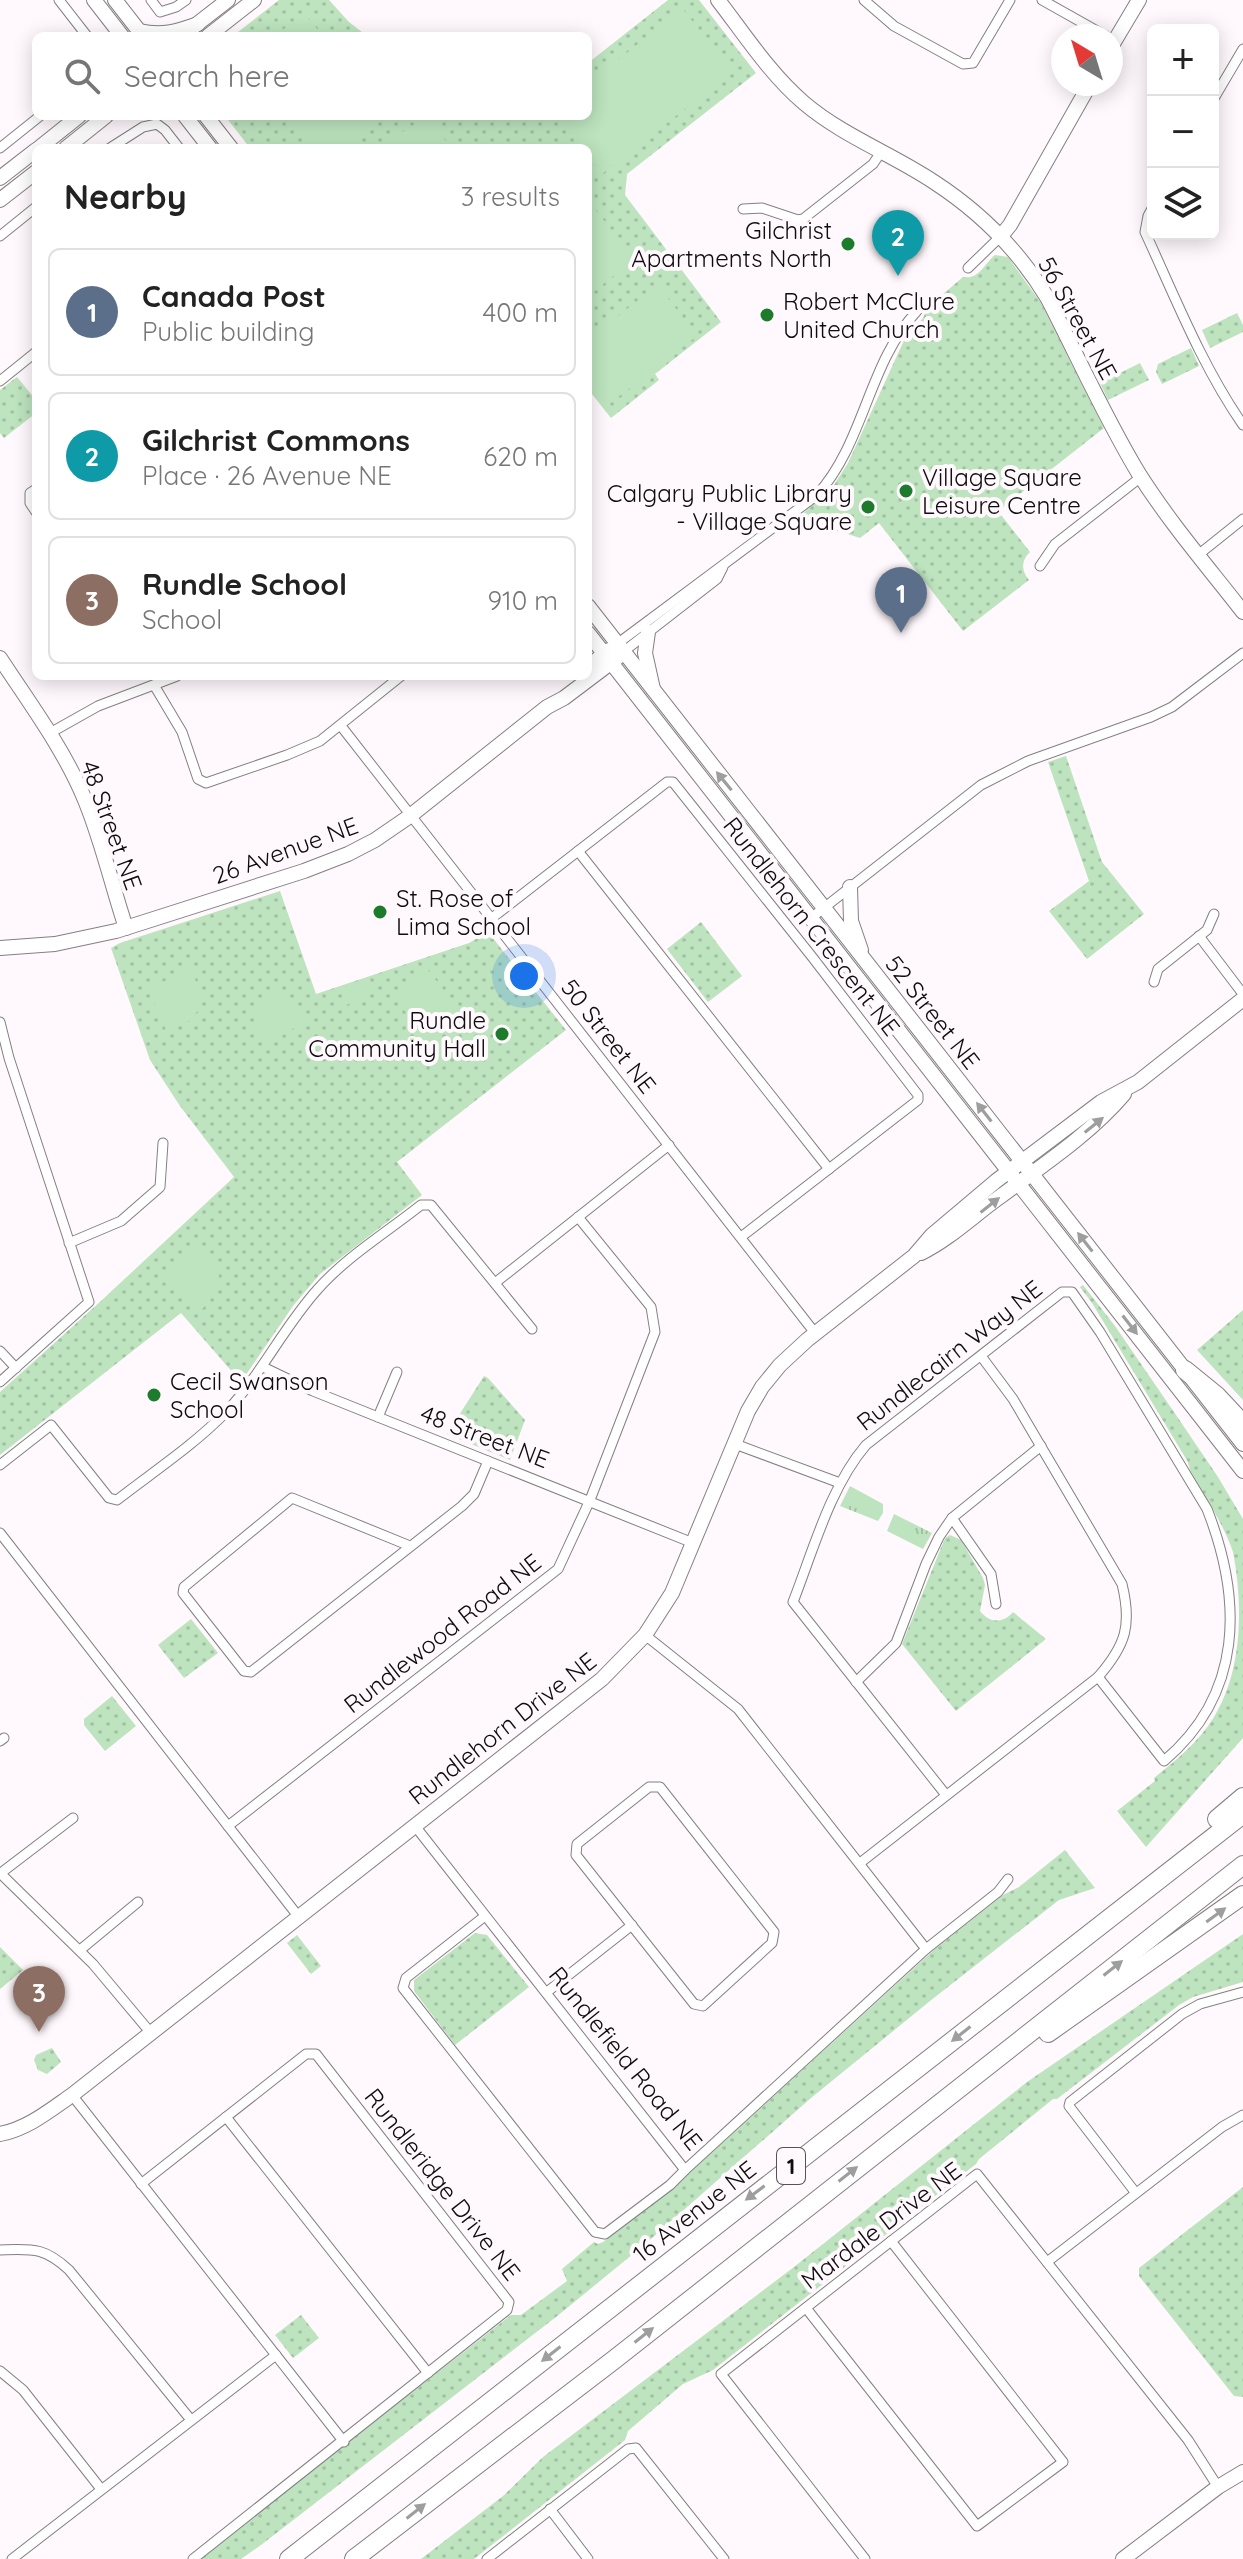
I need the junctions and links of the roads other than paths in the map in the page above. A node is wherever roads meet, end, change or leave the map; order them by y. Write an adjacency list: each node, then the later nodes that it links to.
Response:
1 (59, 0): 17 (street)
2 (94, 0): 13 (street)
3 (115, 0): 20 (street)
4 (151, 0): 5 (street)
5 (186, 0)
6 (228, 0): 14 (street)
7 (254, 0): 23 (street)
8 (718, 0): 39 (street, 56 Street NE)
9 (864, 0): 10 (street)
10 (1010, 0)
11 (1042, 0): 15 (street)
12 (1139, 0): 16 (street)
13 (107, 17): 18 (street); 19 (street)
14 (198, 24): 21 (street); 22 (street)
15 (1083, 24)
16 (1122, 24)
17 (84, 32)
18 (113, 32)
19 (119, 32)
20 (140, 32)
21 (176, 32)
22 (188, 32)
23 (213, 32)
24 (1243, 49): 26 (street)
25 (1083, 96): 47 (street)
26 (1215, 96)
27 (35, 120): 38 (street)
28 (74, 120): 32 (street)
29 (101, 120): 33 (street)
30 (188, 120): 36 (street)
31 (209, 120): 37 (street)
32 (43, 144)
33 (71, 144)
34 (116, 144): 35 (street)
35 (175, 144)
36 (207, 144)
37 (228, 144)
38 (0, 148)
39 (881, 152): 44 (street); 47 (street, 56 Street NE)
40 (32, 153): 42 (street)
41 (32, 175): 43 (street)
42 (0, 178)
43 (0, 200)
44 (743, 209)
45 (32, 210): 46 (street)
46 (0, 236)
47 (1001, 236): 49 (street); 54 (street, 56 Street NE)
48 (1149, 240): 53 (street)
49 (968, 268)
50 (917, 311): 58 (street, 26 Avenue NE)
51 (32, 355): 52 (street)
52 (0, 381)
53 (1243, 425)
54 (1141, 477): 56 (street, 56 Street NE); 57 (street)
55 (1243, 519): 56 (street)
56 (1198, 555): 60 (street, 56 Street NE)
57 (1040, 566)
58 (723, 567): 61 (street, 26 Avenue NE); 63 (street, 26 Avenue NE)
59 (592, 611): 63 (street, 52 Street NE)
60 (1243, 612)
61 (648, 632): 63 (street, 26 Avenue NE); 74 (street)
62 (592, 638): 66 (street, 52 Street NE)
63 (620, 648): 66 (street, 26 Avenue NE); 74 (street, 52 Street NE)
64 (1243, 653): 80 (street)
65 (0, 658): 77 (street, 48 Street NE)
66 (608, 658): 67 (street, 26 Avenue NE); 68 (street, 26 Avenue NE); 84 (street, 52 Street NE)
67 (592, 665)
68 (592, 673)
69 (167, 680): 73 (street)
70 (396, 680): 76 (street)
71 (573, 680): 75 (street, 26 Avenue NE)
72 (584, 680): 75 (street, 26 Avenue NE)
73 (154, 685): 76 (street); 77 (street)
74 (654, 693): 81 (street, 52 Street NE, one-way to 74)
75 (547, 707): 78 (street, 26 Avenue NE)
76 (341, 726): 78 (street, 50 Street NE)
77 (50, 733): 85 (street, 48 Street NE)
78 (410, 816): 83 (street, 50 Street NE); 85 (street, 26 Avenue NE)
79 (578, 851): 83 (street, Rundlehorn Crescent NE); 97 (street); 97 (street, Rundlehorn Crescent NE)
80 (850, 887): 81 (street); 88 (street)
81 (824, 908): 84 (street); 88 (street, 52 Street NE)
82 (1214, 914): 86 (street)
83 (492, 918): 95 (street, 50 Street NE)
84 (811, 918): 98 (street, 52 Street NE)
85 (126, 928): 87 (street, 26 Avenue NE)
86 (1199, 936): 89 (street); 90 (street)
87 (0, 948)
88 (866, 961): 96 (street, 52 Street NE, one-way to 88)
89 (1154, 982)
90 (1243, 996): 93 (street, Rundlehorn Drive NE)
91 (0, 1022): 92 (street)
92 (4, 1058): 103 (street)
93 (1129, 1087): 96 (street, Rundlehorn Drive NE); 99 (street, Rundlehorn Drive NE, one-way to 93)
94 (163, 1143): 103 (street)
95 (669, 1145): 101 (street); 102 (street, 50 Street NE)
96 (1022, 1162): 98 (street, Rundlehorn Drive NE); 99 (street, 52 Street NE)
97 (829, 1169): 102 (street, Rundlehorn Crescent NE)
98 (1009, 1171): 100 (street, 52 Street NE); 104 (street, Rundlehorn Drive NE)
99 (1032, 1174): 100 (street, Rundlehorn Drive NE); 112 (street, 52 Street NE, one-way to 99)
100 (1019, 1184): 104 (street, Rundlehorn Drive NE, one-way to 100); 122 (street, 52 Street NE, one-way to 122)
101 (578, 1217): 105 (street); 124 (street, Rundlewood Road NE)
102 (741, 1237): 107 (street, 50 Street NE)
103 (69, 1243): 111 (street)
104 (914, 1256): 107 (street, Rundlehorn Drive NE)
105 (495, 1283): 106 (street); 110 (street)
106 (532, 1329)
107 (815, 1333): 117 (street, Rundlehorn Drive NE)
108 (0, 1351): 111 (street)
109 (981, 1356): 119 (street); 123 (street, Rundlecairn Way NE); 131 (street, Rundlecairn Way NE)
110 (263, 1367): 115 (street, 48 Street NE); 121 (street)
111 (16, 1368): 114 (street)
112 (1185, 1370): 116 (highway); 118 (street, 52 Street NE)
113 (397, 1372): 115 (street)
114 (0, 1382)
115 (378, 1417): 120 (street, 48 Street NE)
116 (1243, 1424)
117 (735, 1444): 123 (street); 127 (street, Rundlehorn Drive NE)
118 (1243, 1444)
119 (1041, 1446): 125 (street); 131 (street)
120 (488, 1461): 124 (street, 48 Street NE); 128 (street)
121 (0, 1465)
122 (1243, 1471)
123 (840, 1483): 132 (street, Rundlecairn Way NE)
124 (590, 1500): 127 (street, 48 Street NE); 137 (street, Rundlewood Road NE)
125 (952, 1518): 129 (street); 132 (street)
126 (0, 1533): 137 (street)
127 (693, 1543): 130 (street, Rundlehorn Drive NE)
128 (410, 1546): 128 (street)
129 (996, 1604)
130 (645, 1635): 138 (street, Rundlehorn Drive NE); 139 (street)
131 (1098, 1677): 133 (street)
132 (856, 1682): 133 (street, Rundlecairn Way NE)
133 (946, 1795): 139 (street)
134 (1243, 1797): 152 (highway)
135 (1243, 1814): 152 (highway, 16 Avenue NE / 1)
136 (73, 1818): 141 (street)
137 (228, 1826): 145 (street)
138 (415, 1826): 145 (street, Rundlehorn Drive NE); 146 (street, Rundlefield Road NE)
139 (860, 1863): 148 (street)
140 (1243, 1865): 155 (highway, 1, one-way to 140)
141 (0, 1873): 149 (street)
142 (1008, 1879): 148 (street, Rundlefield Road NE)
143 (1243, 1895): 155 (highway, one-way to 143)
144 (138, 1902): 149 (street)
145 (298, 1916): 153 (street, Rundlehorn Drive NE)
146 (485, 1916): 150 (street, Rundlefield Road NE); 159 (street)
147 (632, 1925): 147 (street); 150 (street)
148 (926, 1949): 159 (street, Rundlefield Road NE)
149 (80, 1950): 153 (street)
150 (547, 1992): 159 (street, Rundlefield Road NE)
151 (1243, 1992): 161 (street)
152 (1000, 2003): 177 (highway, 16 Avenue NE / 1, one-way to 177)
153 (150, 2032): 154 (street, Rundlehorn Drive NE)
154 (72, 2095): 158 (street, Rundlehorn Drive NE); 160 (street)
155 (941, 2101): 178 (highway, 1, one-way to 155)
156 (1243, 2115): 161 (street)
157 (226, 2117): 160 (street, Rundleridge Drive NE); 168 (street); 168 (street, Rundleridge Drive NE)
158 (0, 2134)
159 (685, 2170)
160 (141, 2184): 166 (street)
161 (1135, 2192): 164 (street)
162 (891, 2241): 164 (street, Mardale Drive NE); 165 (street, Mardale Drive NE); 165 (street)
163 (0, 2250): 169 (street)
164 (1047, 2262): 172 (street, Mardale Drive NE)
165 (806, 2308): 182 (street, Mardale Drive NE)
166 (276, 2355): 169 (street); 170 (street)
167 (0, 2371): 173 (street)
168 (428, 2373): 170 (street, Rundleridge Drive NE)
169 (191, 2420): 173 (street)
170 (344, 2442): 176 (street, Rundleridge Drive NE)
171 (1243, 2472): 172 (street)
172 (1218, 2487): 183 (street)
173 (101, 2489): 175 (street)
174 (550, 2509): 179 (street); 180 (street); 181 (street)
175 (12, 2559)
176 (193, 2559)
177 (289, 2559)
178 (354, 2559)
179 (487, 2559)
180 (588, 2559)
181 (724, 2559)
182 (865, 2559)
183 (1123, 2559)

